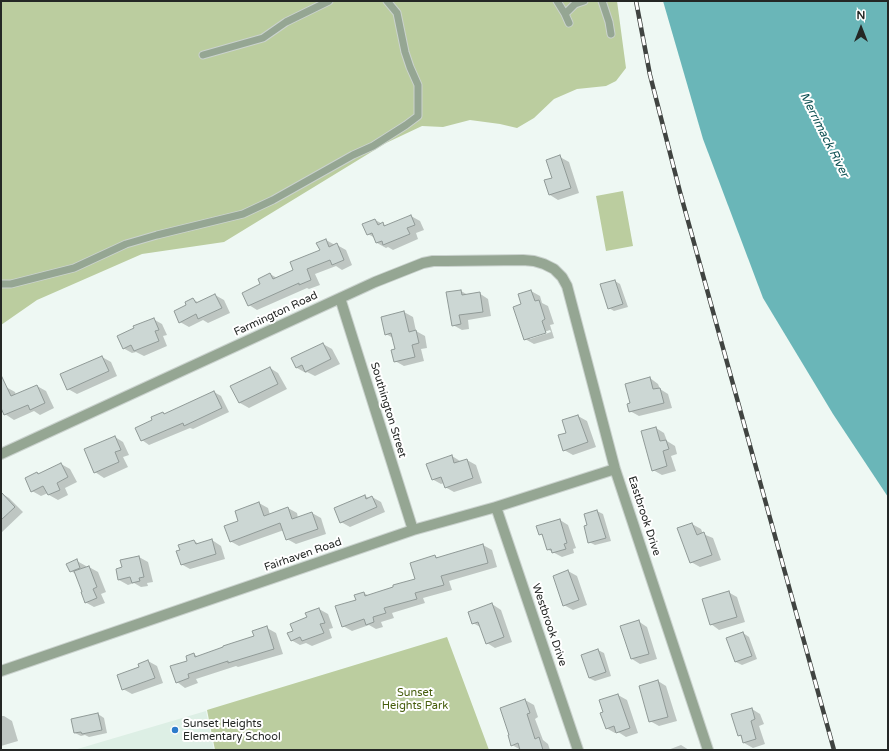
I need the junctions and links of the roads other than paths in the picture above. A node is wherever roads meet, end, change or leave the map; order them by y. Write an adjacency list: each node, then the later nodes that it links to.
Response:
1 (329, 1): 9 (lane)
2 (387, 1): 10 (lane)
3 (557, 1): 6 (lane)
4 (584, 1): 6 (lane)
5 (602, 1): 8 (lane)
6 (565, 14): 7 (lane)
7 (569, 23)
8 (611, 34)
9 (202, 55)
10 (1, 284)
11 (567, 286): 12 (street, Farmington Road); 14 (street, Eastbrook Drive)
12 (340, 298): 13 (street, Farmington Road); 16 (street, Southington Street)
13 (1, 454)
14 (615, 469): 15 (street, Fairhaven Road); 19 (street, Eastbrook Drive)
15 (496, 507): 16 (street, Fairhaven Road); 18 (street, Westbrook Drive)
16 (413, 530): 17 (street, Fairhaven Road)
17 (1, 672)
18 (578, 750)
19 (708, 750)

